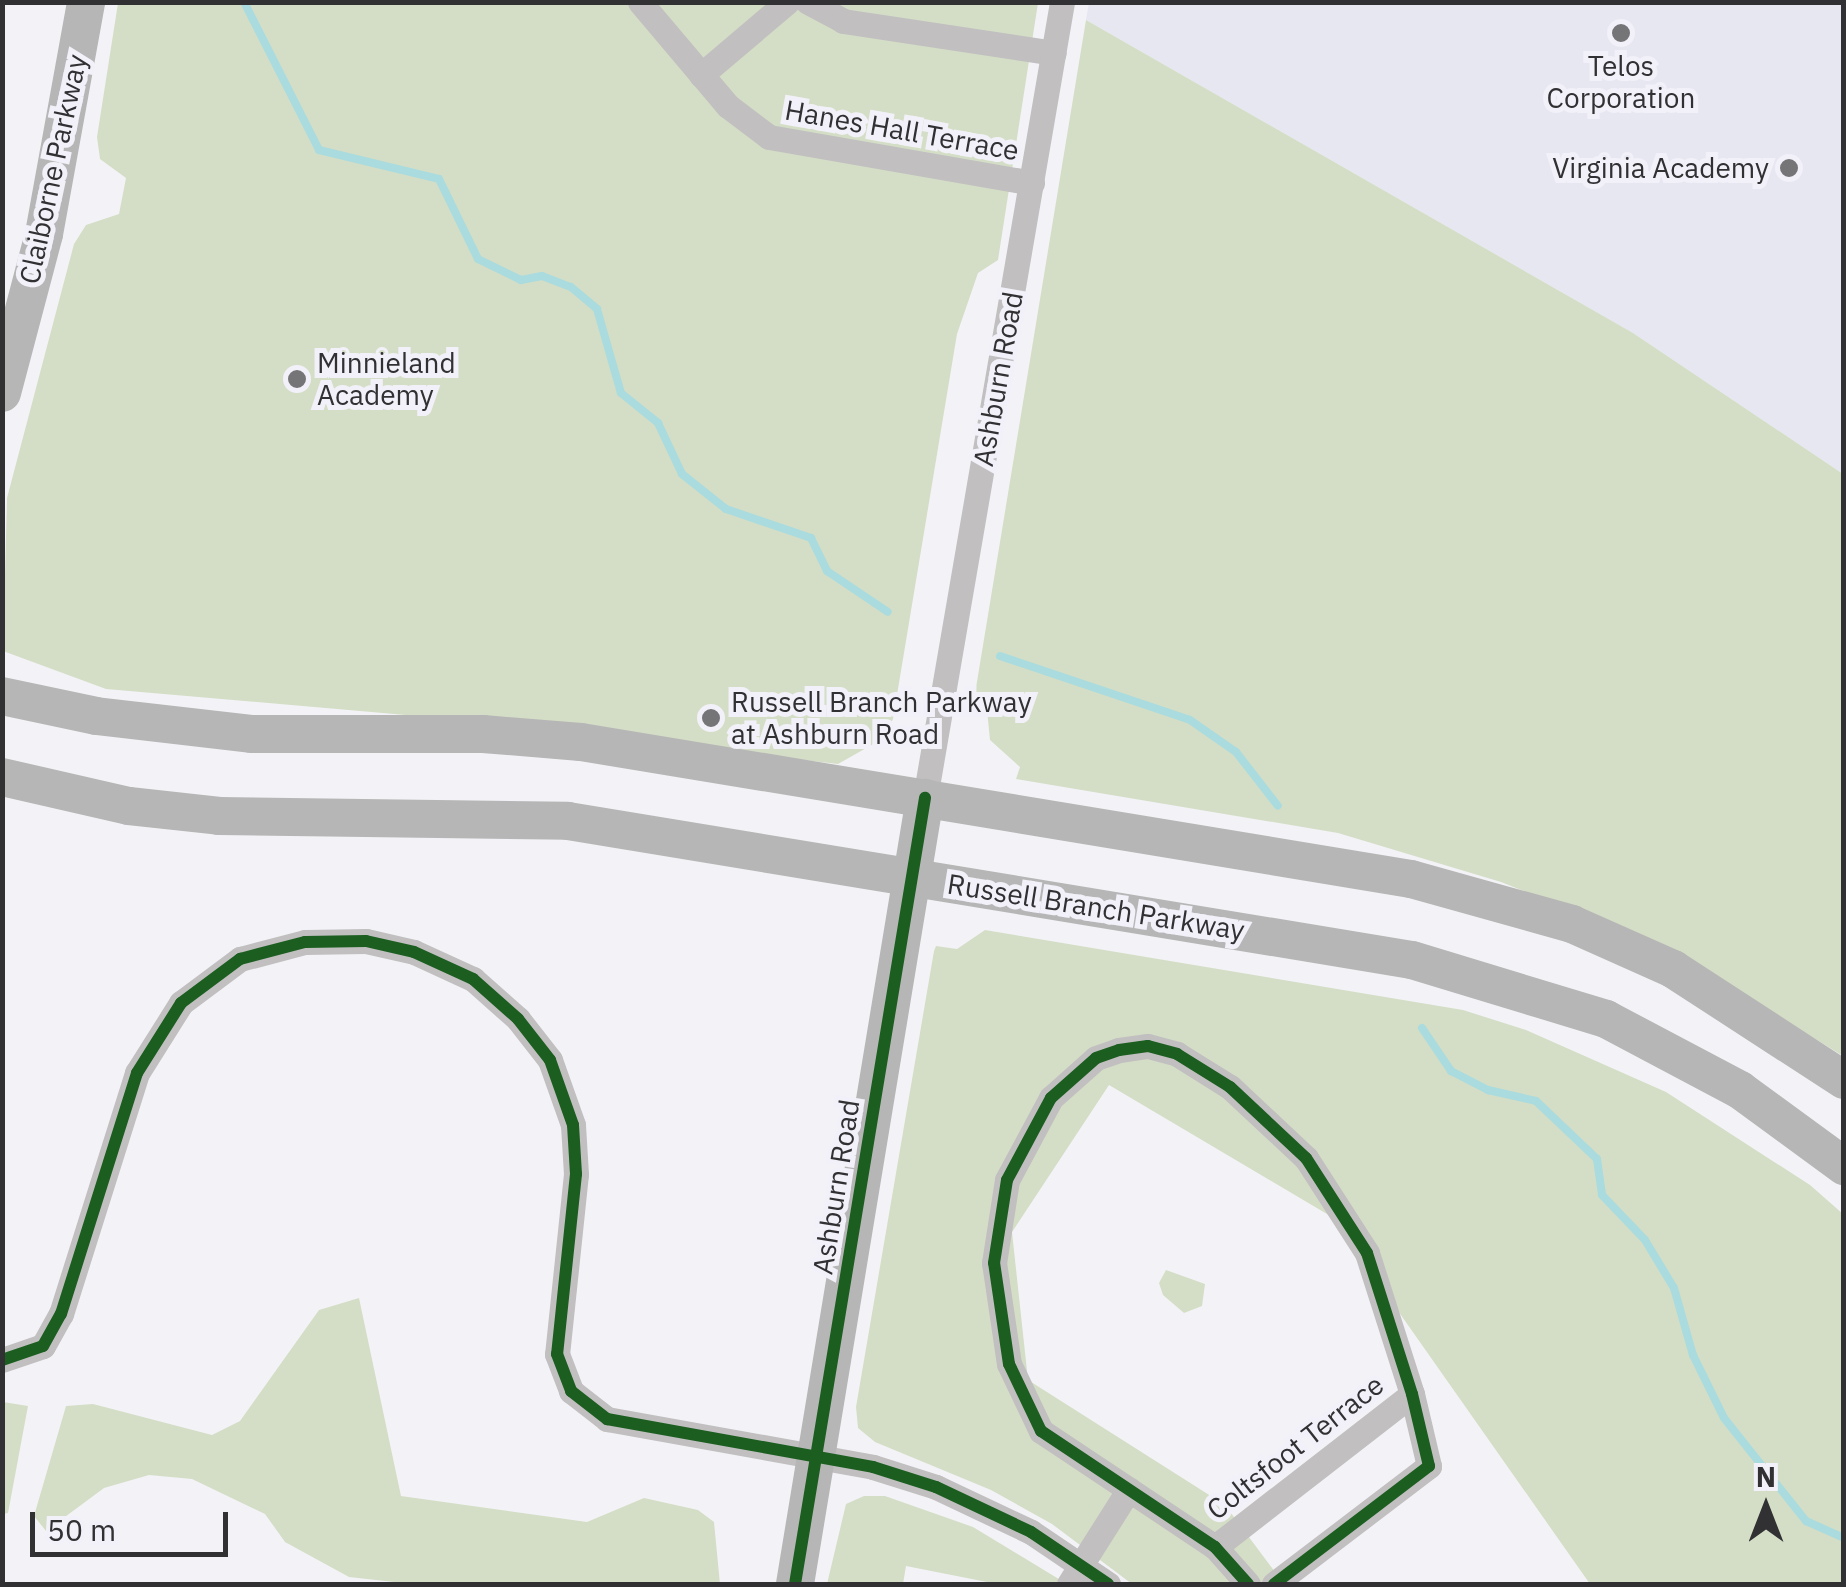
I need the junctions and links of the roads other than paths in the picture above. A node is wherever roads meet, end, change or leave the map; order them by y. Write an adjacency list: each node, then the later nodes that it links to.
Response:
1 (86, 2): 9 (main road, Claiborne Parkway)
2 (640, 2): 7 (street, Hanes Hall Terrace)
3 (787, 2): 7 (street)
4 (808, 2): 6 (street)
5 (1062, 2): 6 (street, Ashburn Road)
6 (1054, 53): 8 (street, Ashburn Road)
7 (701, 75): 8 (street, Hanes Hall Terrace)
8 (1032, 183): 12 (street, Ashburn Road)
9 (2, 392)
10 (2, 696): 12 (main road)
11 (2, 777): 13 (main road, Russell Branch Parkway)
12 (925, 798): 13 (main road, Ashburn Road); 14 (main road)
13 (912, 877): 15 (main road, Russell Branch Parkway); 18 (main road, Ashburn Road)
14 (1844, 1080)
15 (1844, 1166)
16 (2, 1360): 18 (street)
17 (1412, 1394): 19 (street, Coltsfoot Terrace); 20 (street, Coltsfoot Terrace); 25 (street, Coltsfoot Terrace)
18 (818, 1458): 21 (street); 22 (main road, Ashburn Road)
19 (1129, 1489): 20 (street, Coltsfoot Terrace); 21 (street)
20 (1215, 1547): 24 (street, Coltsfoot Terrace)
21 (1074, 1575): 23 (street)
22 (796, 1584)
23 (1108, 1584)
24 (1248, 1584)
25 (1274, 1584)

